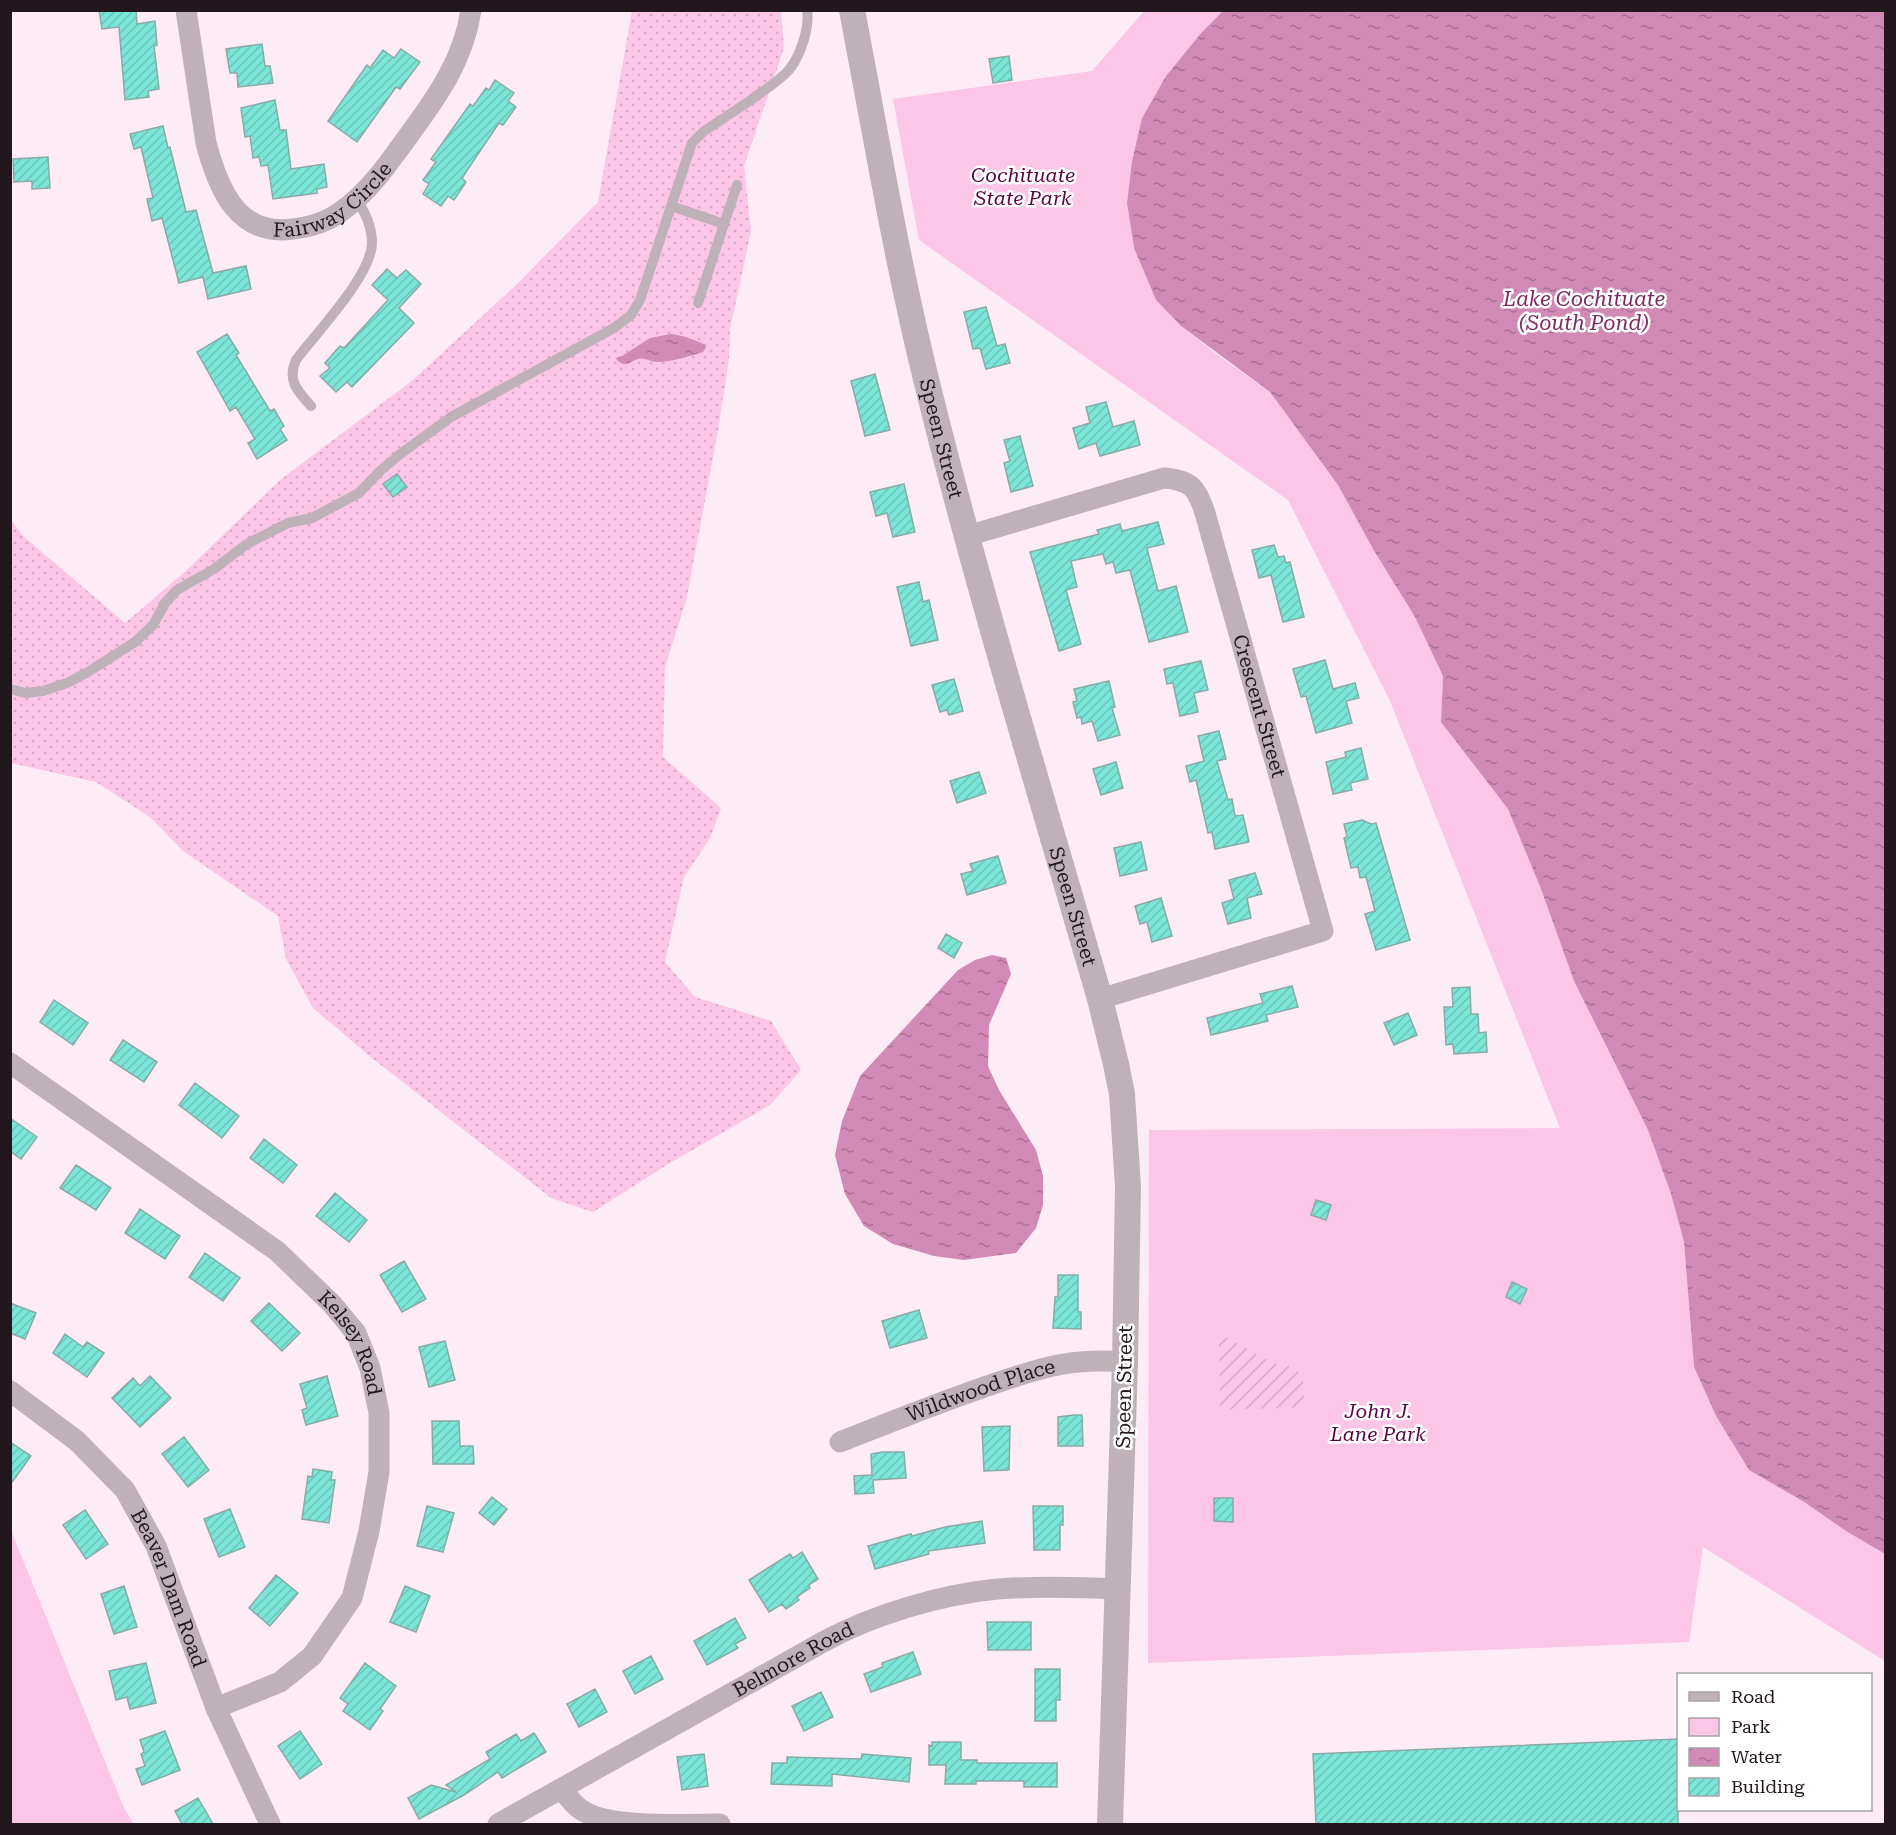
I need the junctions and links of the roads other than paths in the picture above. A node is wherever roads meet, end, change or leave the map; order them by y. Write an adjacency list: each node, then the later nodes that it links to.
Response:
1 (186, 10): 6 (street, Fairway Circle)
2 (471, 10): 6 (street, Fairway Circle)
3 (807, 10): 7 (lane)
4 (852, 10): 11 (street, Speen Street)
5 (737, 185): 8 (lane)
6 (357, 199): 10 (lane)
7 (671, 206): 8 (lane); 12 (lane)
8 (724, 224): 9 (lane)
9 (698, 303)
10 (311, 406)
11 (967, 536): 13 (street, Speen Street); 13 (street, Crescent Street)
12 (10, 689)
13 (1100, 999): 15 (street, Speen Street)
14 (10, 1063): 19 (street, Kelsey Road)
15 (1125, 1362): 17 (street, Wildwood Place); 18 (street, Speen Street)
16 (10, 1391): 19 (street, Beaver Dam Road)
17 (840, 1442)
18 (1118, 1589): 20 (street, Belmore Road); 24 (street, Speen Street)
19 (216, 1708): 21 (street, Beaver Dam Road)
20 (561, 1789): 22 (street, Belmore Road); 23 (street)
21 (270, 1824)
22 (498, 1824)
23 (720, 1824)
24 (1110, 1824)

